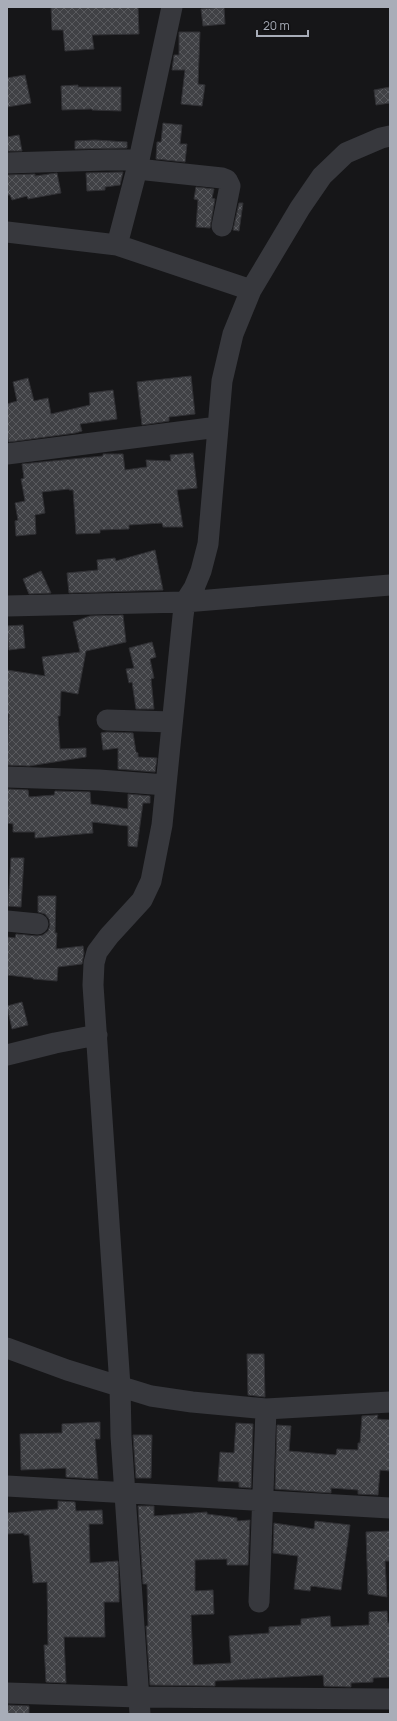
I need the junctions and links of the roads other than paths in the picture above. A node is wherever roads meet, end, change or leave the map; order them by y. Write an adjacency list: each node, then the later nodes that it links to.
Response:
1 (172, 7): 4 (street)
2 (390, 136): 8 (street)
3 (7, 163): 4 (street)
4 (138, 164): 5 (street); 7 (street)
5 (222, 226)
6 (7, 232): 7 (street)
7 (117, 245): 8 (street)
8 (251, 290): 9 (street)
9 (218, 427): 10 (street); 13 (street)
10 (7, 454)
11 (390, 585): 13 (street)
12 (7, 601): 14 (street)
13 (185, 602): 14 (street); 16 (street)
14 (7, 607)
15 (106, 720): 16 (street)
16 (172, 722): 18 (street)
17 (7, 777): 18 (street)
18 (166, 785): 21 (street)
19 (7, 921): 20 (street)
20 (38, 924)
21 (98, 1035): 22 (street); 24 (street)
22 (7, 1055)
23 (7, 1348): 24 (street)
24 (120, 1386): 26 (street); 28 (street)
25 (390, 1402): 26 (street)
26 (266, 1409): 29 (street)
27 (7, 1486): 28 (street)
28 (125, 1493): 29 (street); 34 (street)
29 (262, 1501): 30 (street); 31 (street)
30 (390, 1508)
31 (259, 1602)
32 (7, 1693): 34 (street)
33 (390, 1699): 34 (street)
34 (140, 1706)

